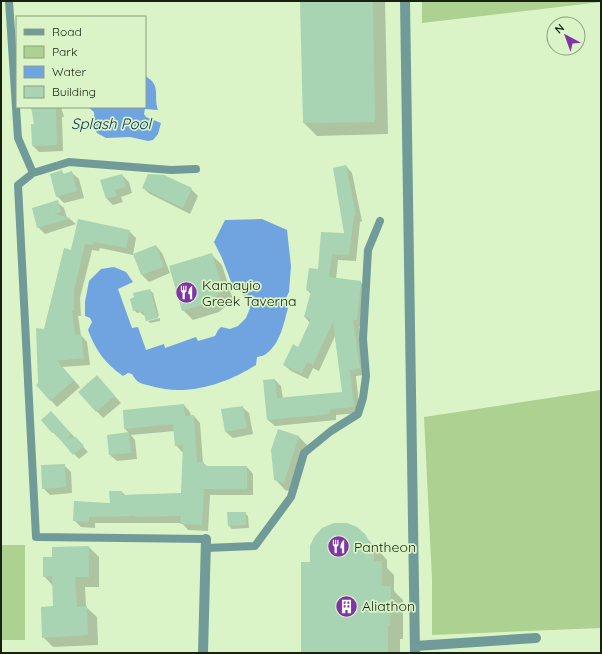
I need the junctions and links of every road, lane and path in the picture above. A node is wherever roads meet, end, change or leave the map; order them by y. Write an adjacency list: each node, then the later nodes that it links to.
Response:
1 (9, 1): 4 (lane)
2 (405, 1): 10 (street)
3 (16, 108): 6 (lane)
4 (16, 108)
5 (196, 169): 6 (lane)
6 (33, 173): 8 (lane)
7 (380, 221): 8 (lane)
8 (206, 544): 11 (street)
9 (536, 638): 10 (street)
10 (415, 649)
11 (203, 653)

